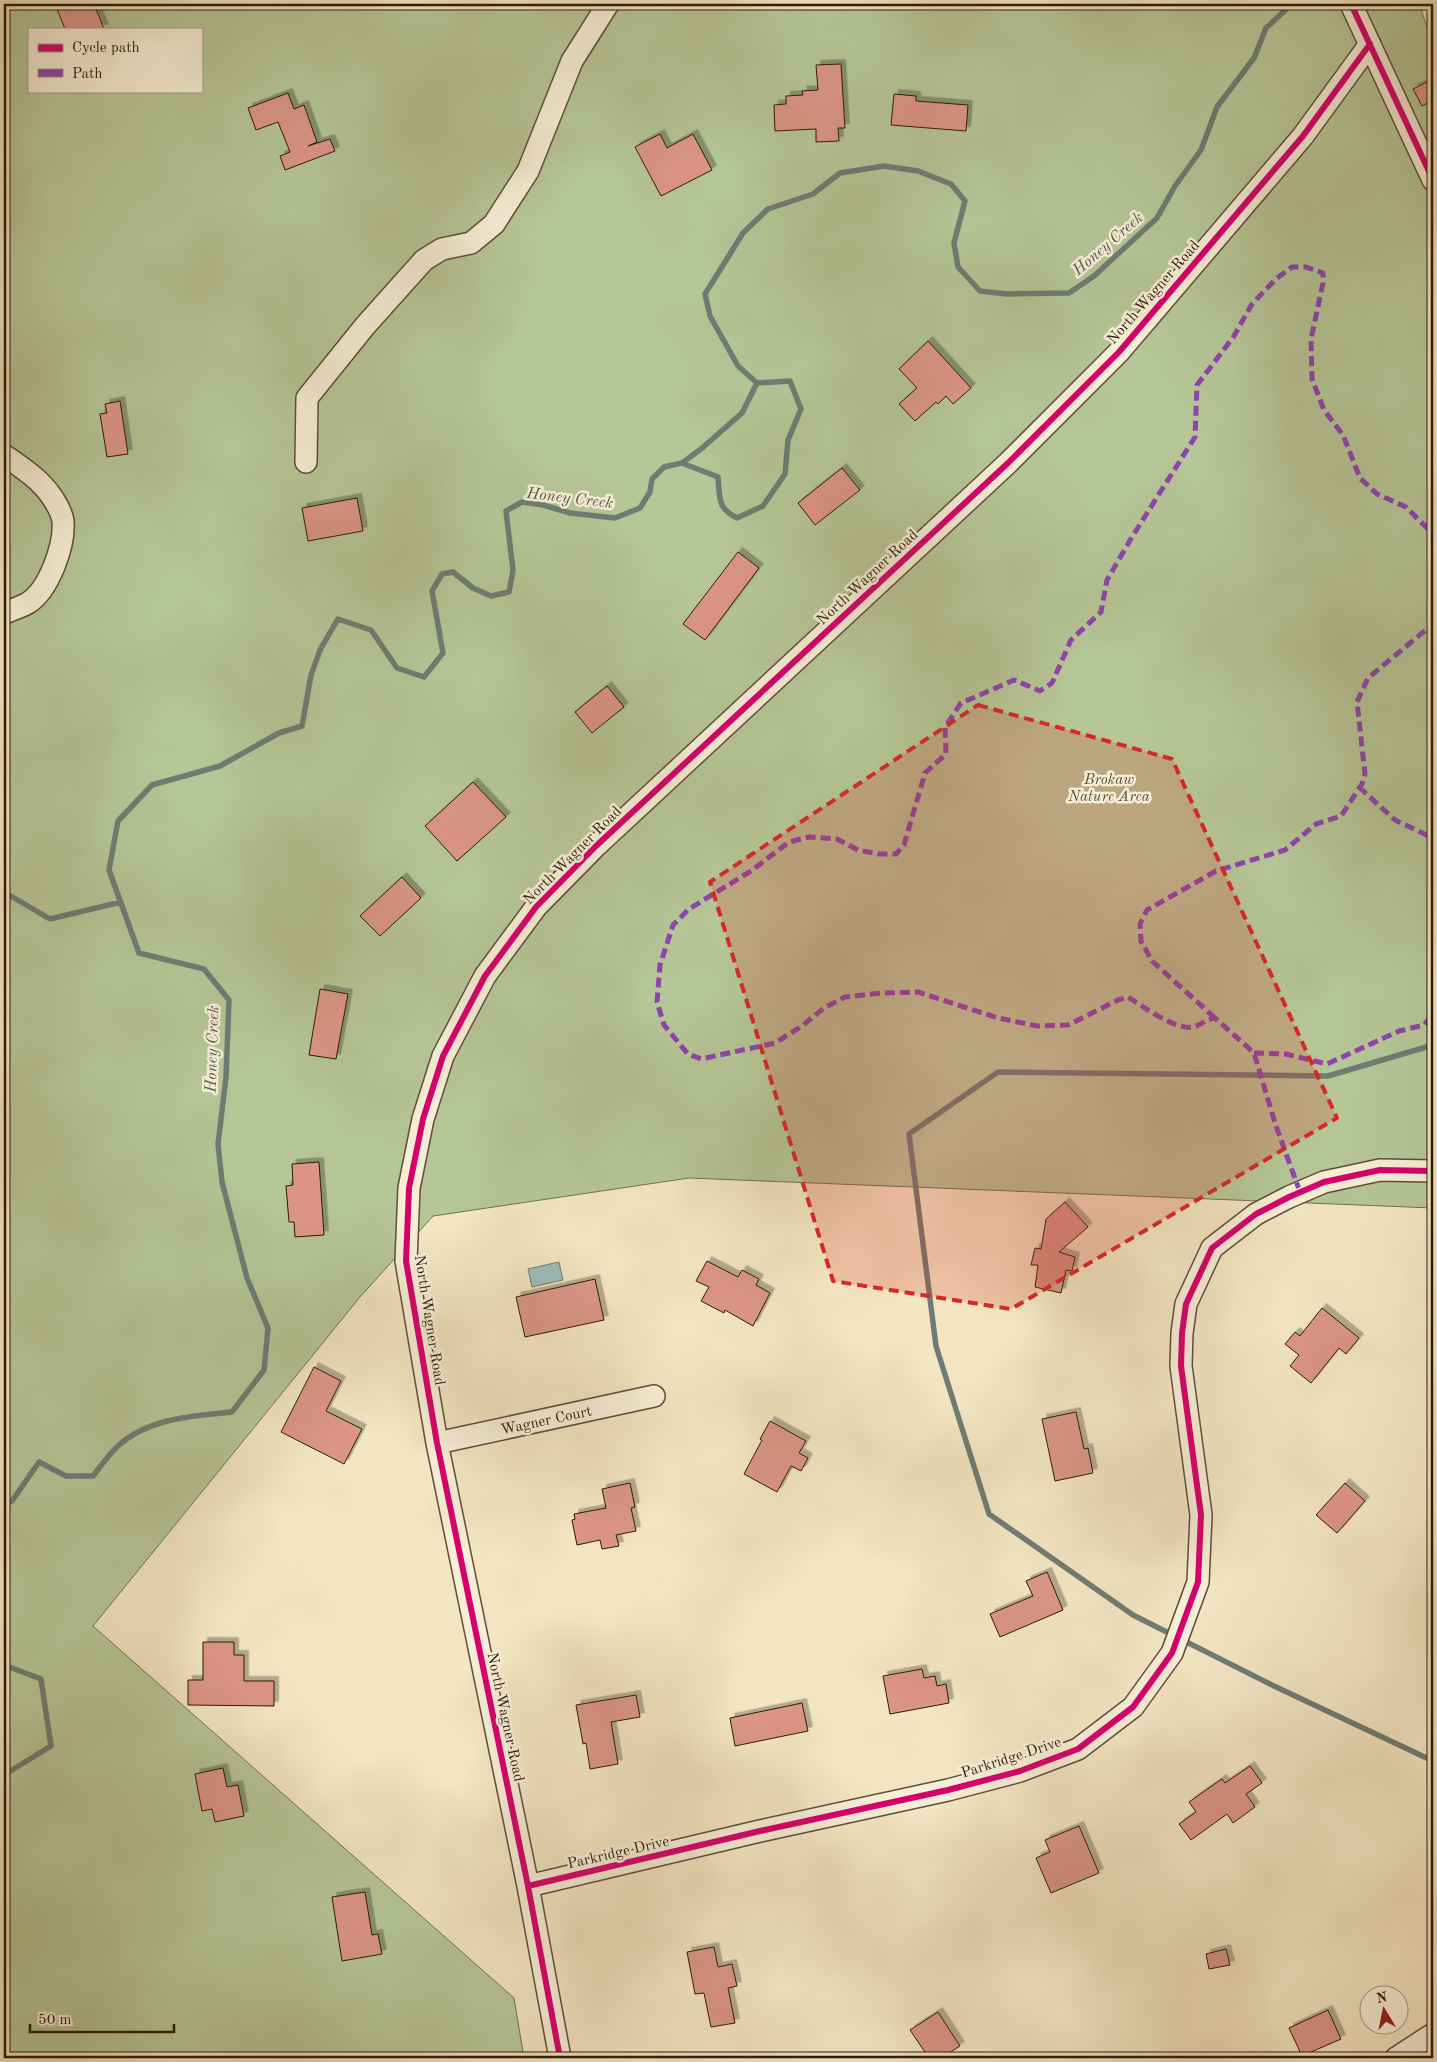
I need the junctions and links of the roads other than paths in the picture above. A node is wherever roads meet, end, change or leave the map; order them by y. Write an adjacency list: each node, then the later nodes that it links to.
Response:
1 (608, 4): 6 (street)
2 (1351, 4): 3 (street)
3 (1370, 44): 4 (street); 10 (street, North Wagner Road)
4 (1433, 180)
5 (4, 454): 7 (street)
6 (306, 462)
7 (4, 613)
8 (1433, 1171): 11 (street, Parkridge Drive)
9 (654, 1396): 10 (street, Wagner Court)
10 (437, 1443): 11 (street, North Wagner Road)
11 (528, 1886): 13 (street, North Wagner Road)
12 (1433, 2034): 14 (street)
13 (560, 2058)
14 (1396, 2058)

